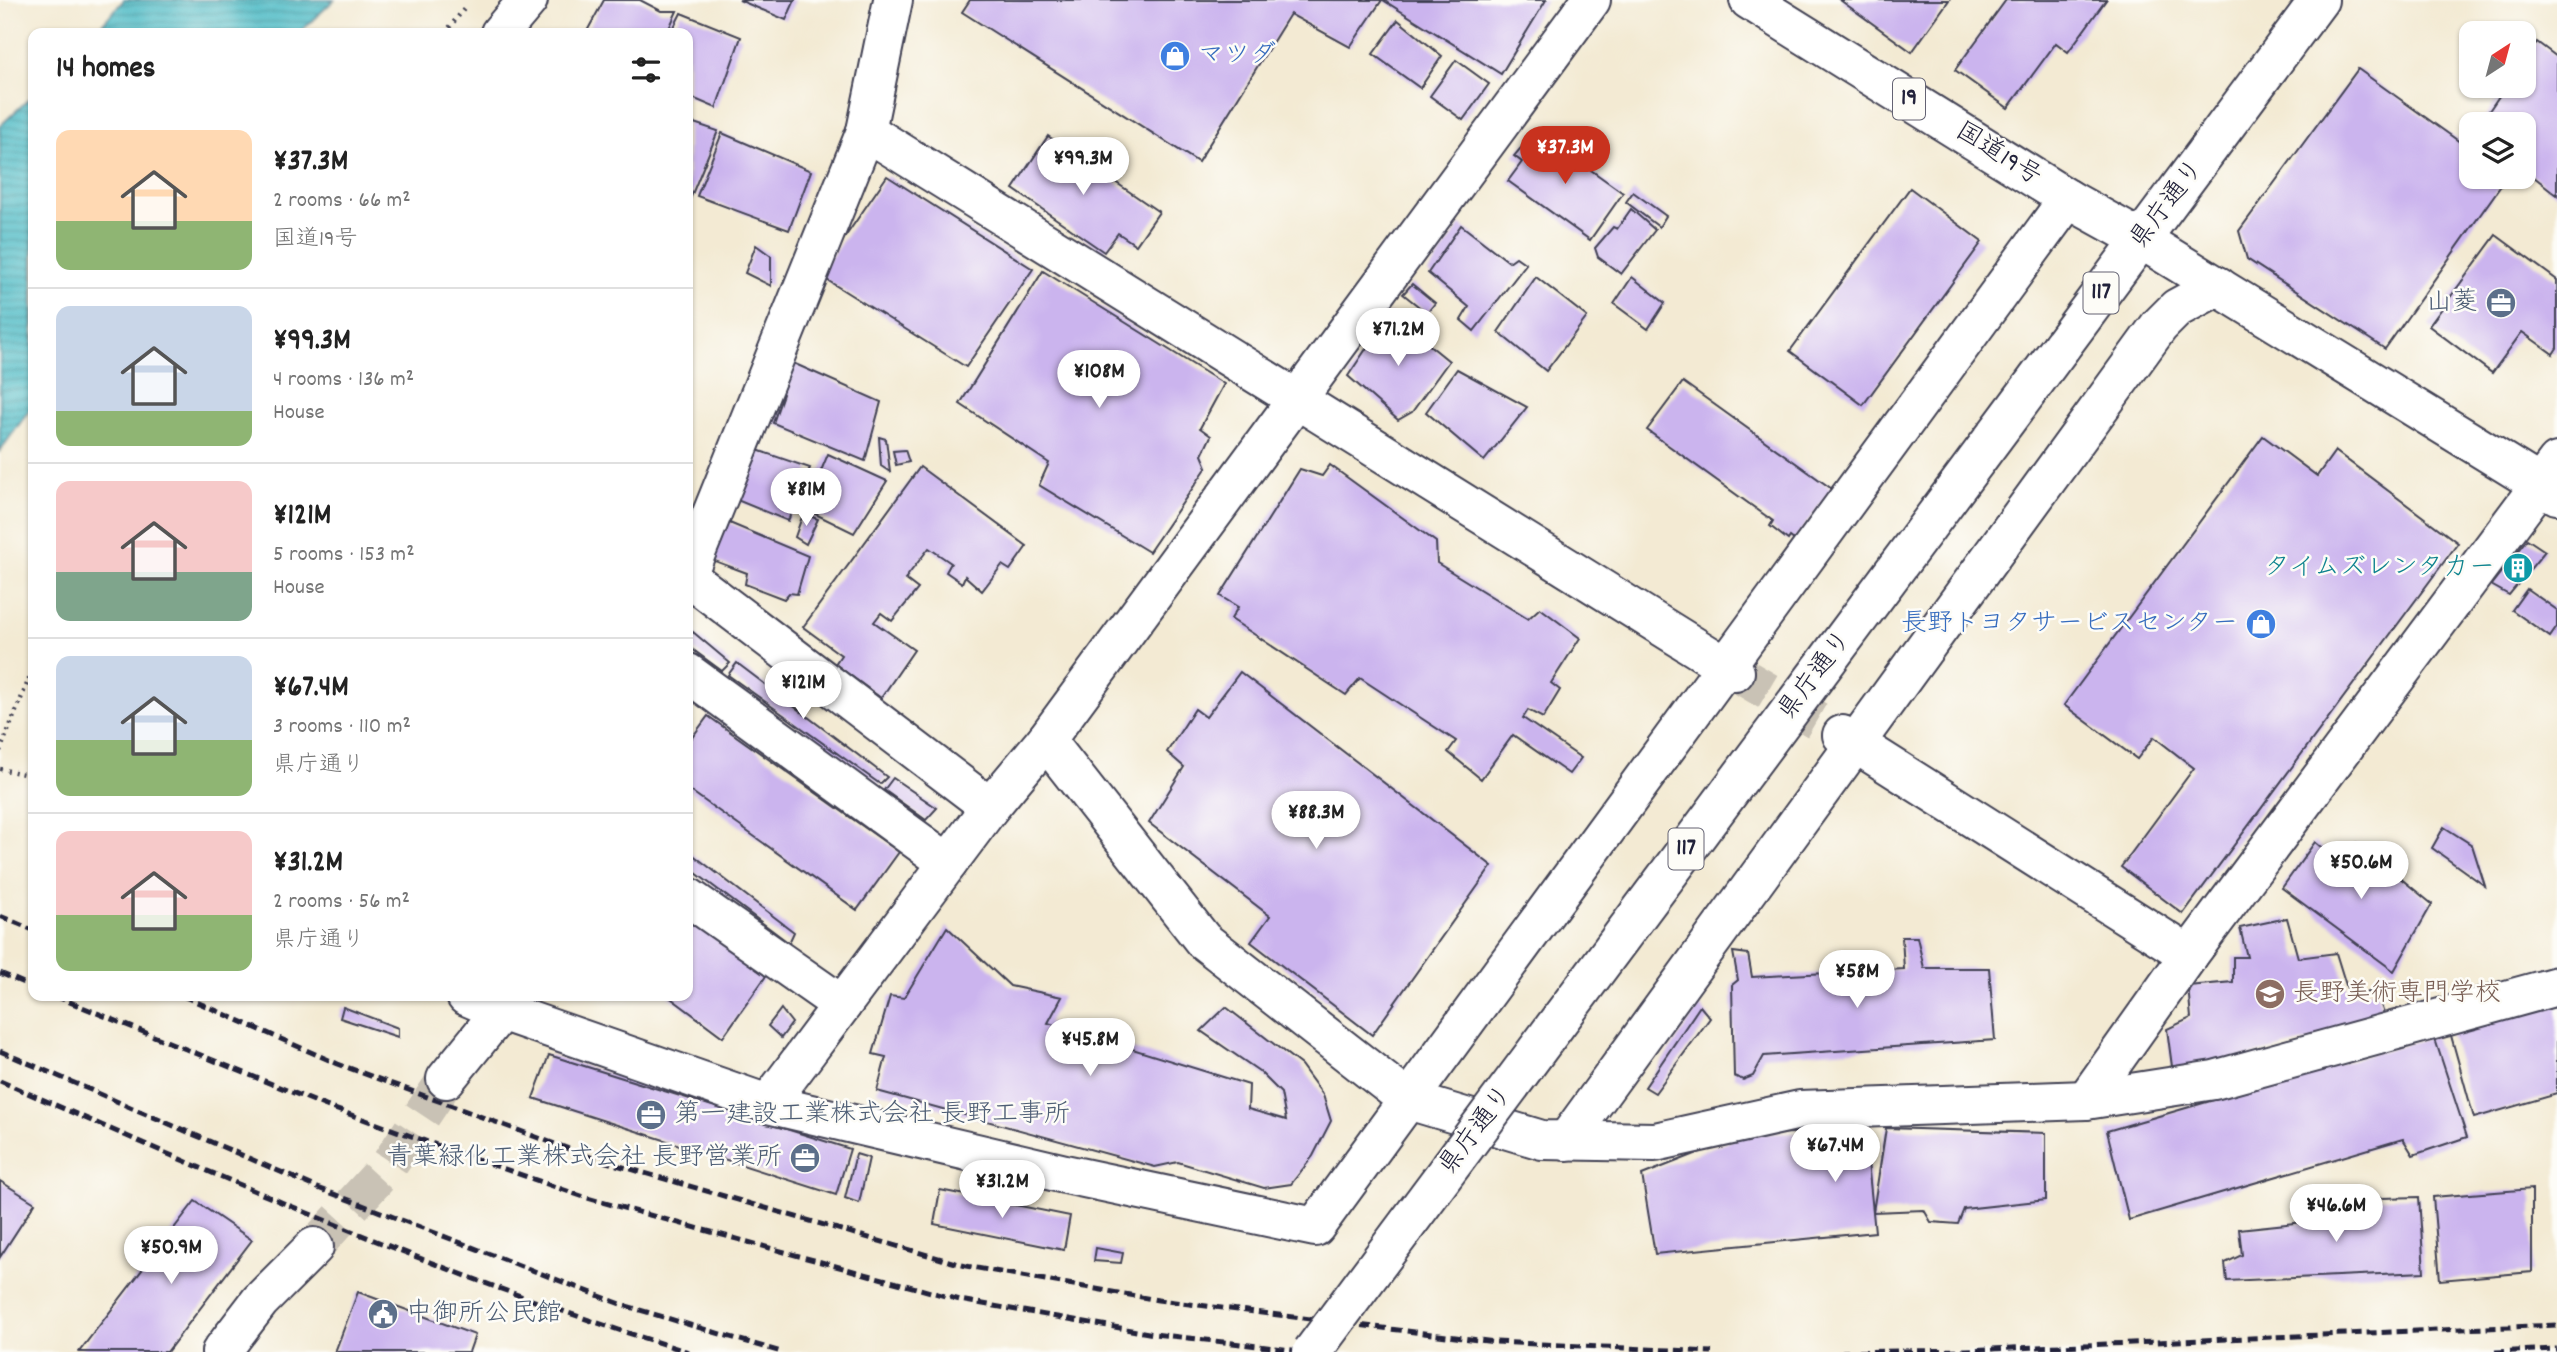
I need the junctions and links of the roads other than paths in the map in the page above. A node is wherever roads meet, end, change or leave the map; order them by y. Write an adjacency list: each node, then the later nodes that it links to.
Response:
1 (528, 0): 6 (main road)
2 (893, 0): 7 (main road)
3 (1591, 0): 11 (main road)
4 (1749, 0): 8 (main road, 国道19号 / 19)
5 (2319, 0): 9 (main road, 県庁通り)
6 (504, 28)
7 (866, 131): 11 (main road); 13 (main road)
8 (2068, 199): 9 (main road, 国道19号 / 19); 15 (main road)
9 (2142, 240): 10 (main road, 国道19号); 33 (main road, 県庁通り / 117, bridge)
10 (2218, 286): 12 (main road, 国道19号); 17 (main road)
11 (1298, 400): 15 (main road); 18 (main road)
12 (2551, 481): 22 (main road)
13 (696, 531)
14 (693, 579): 19 (main road)
15 (1730, 669): 27 (main road)
16 (693, 677): 20 (main road)
17 (1850, 739): 22 (main road); 30 (main road)
18 (1046, 740): 19 (main road); 27 (main road)
19 (990, 807): 20 (main road)
20 (948, 863): 25 (main road)
21 (693, 901): 25 (main road)
22 (2189, 955): 28 (main road)
23 (2557, 986): 28 (main road)
24 (504, 1003): 26 (main road); 29 (main road)
25 (842, 1005): 29 (main road)
26 (446, 1079)
27 (1408, 1100): 29 (main road); 30 (main road)
28 (2086, 1100): 30 (main road)
29 (768, 1104)
30 (1566, 1141)
31 (314, 1247): 32 (main road)
32 (221, 1352)
33 (1312, 1352)

